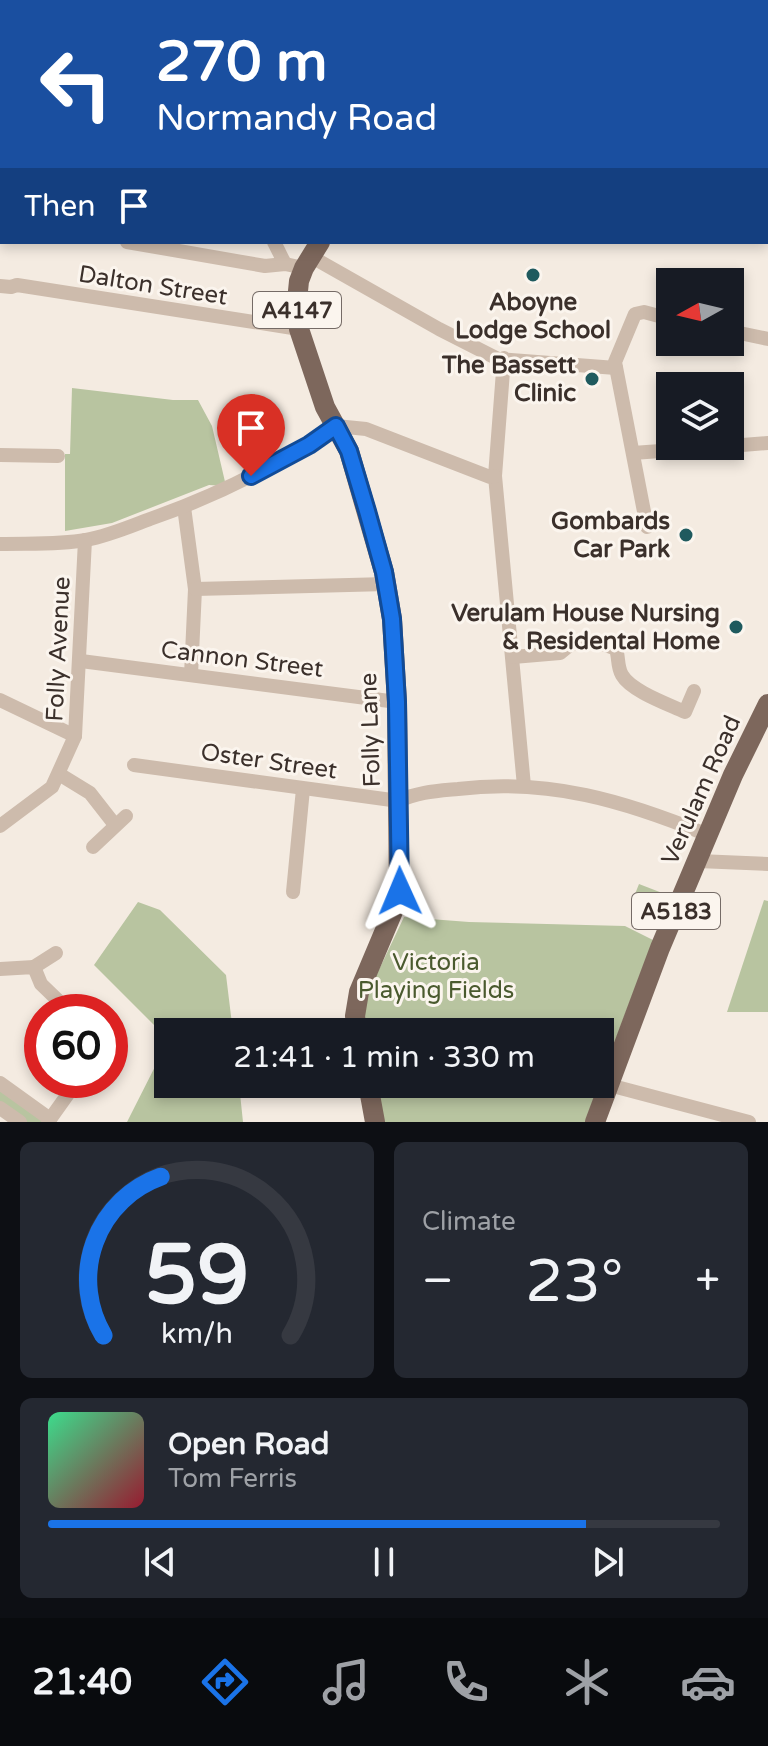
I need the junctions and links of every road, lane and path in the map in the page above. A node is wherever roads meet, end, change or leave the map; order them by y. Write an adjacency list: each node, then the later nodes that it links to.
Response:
1 (138, 244): 3 (street)
2 (278, 244): 3 (street)
3 (305, 258): 6 (main road, A4147); 9 (street)
4 (0, 286): 6 (street, Dalton Street)
5 (656, 315): 10 (street)
6 (299, 329): 11 (main road, A4147)
7 (744, 334): 8 (street)
8 (768, 339)
9 (504, 358): 10 (street); 18 (street)
10 (616, 368): 15 (street)
11 (336, 426): 18 (street); 19 (street); 23 (main road, Folly Lane / A4147)
12 (768, 443): 13 (street)
13 (744, 445)
14 (656, 451): 15 (street)
15 (633, 453): 20 (street)
16 (0, 455): 17 (street)
17 (58, 456)
18 (495, 476): 27 (street)
19 (184, 507): 21 (street); 24 (street)
20 (647, 527)
21 (85, 540): 22 (street); 28 (street, Folly Avenue)
22 (0, 544)
23 (387, 584): 24 (street); 32 (main road, Folly Lane / A4147)
24 (195, 589): 29 (street)
25 (613, 636): 26 (street)
26 (595, 641): 27 (street); 30 (street)
27 (513, 657): 37 (street)
28 (81, 661): 29 (street, Cannon Street); 34 (street, Folly Avenue)
29 (191, 675): 32 (street, Cannon Street)
30 (694, 691)
31 (0, 700): 34 (street)
32 (397, 702): 39 (main road, Folly Lane / A4147)
33 (768, 704): 41 (main road, Verulam Road / A5183)
34 (75, 736): 36 (street, Folly Avenue)
35 (134, 765): 38 (street, Oster Street)
36 (59, 774): 40 (street, Folly Avenue); 42 (street)
37 (524, 786): 39 (street); 41 (street)
38 (303, 789): 39 (street, Oster Street); 45 (street)
39 (399, 801): 50 (main road, Folly Lane / A4147)
40 (0, 826)
41 (708, 835): 43 (main road, Verulam Road / A5183)
42 (93, 847)
43 (698, 861): 44 (street); 51 (main road, Verulam Road / A5183)
44 (768, 864)
45 (293, 892)
46 (56, 953): 47 (street)
47 (34, 967): 48 (street); 49 (street)
48 (2, 973)
49 (51, 994)
50 (355, 1018)
51 (614, 1072)
52 (0, 1083): 58 (street)
53 (614, 1086): 62 (street)
54 (65, 1098): 58 (street)
55 (371, 1098): 60 (main road)
56 (604, 1098): 61 (main road, Verulam Road / A5183)
57 (0, 1108): 59 (street)
58 (49, 1120)
59 (20, 1122)
60 (375, 1122)
61 (595, 1122)
62 (749, 1122)

